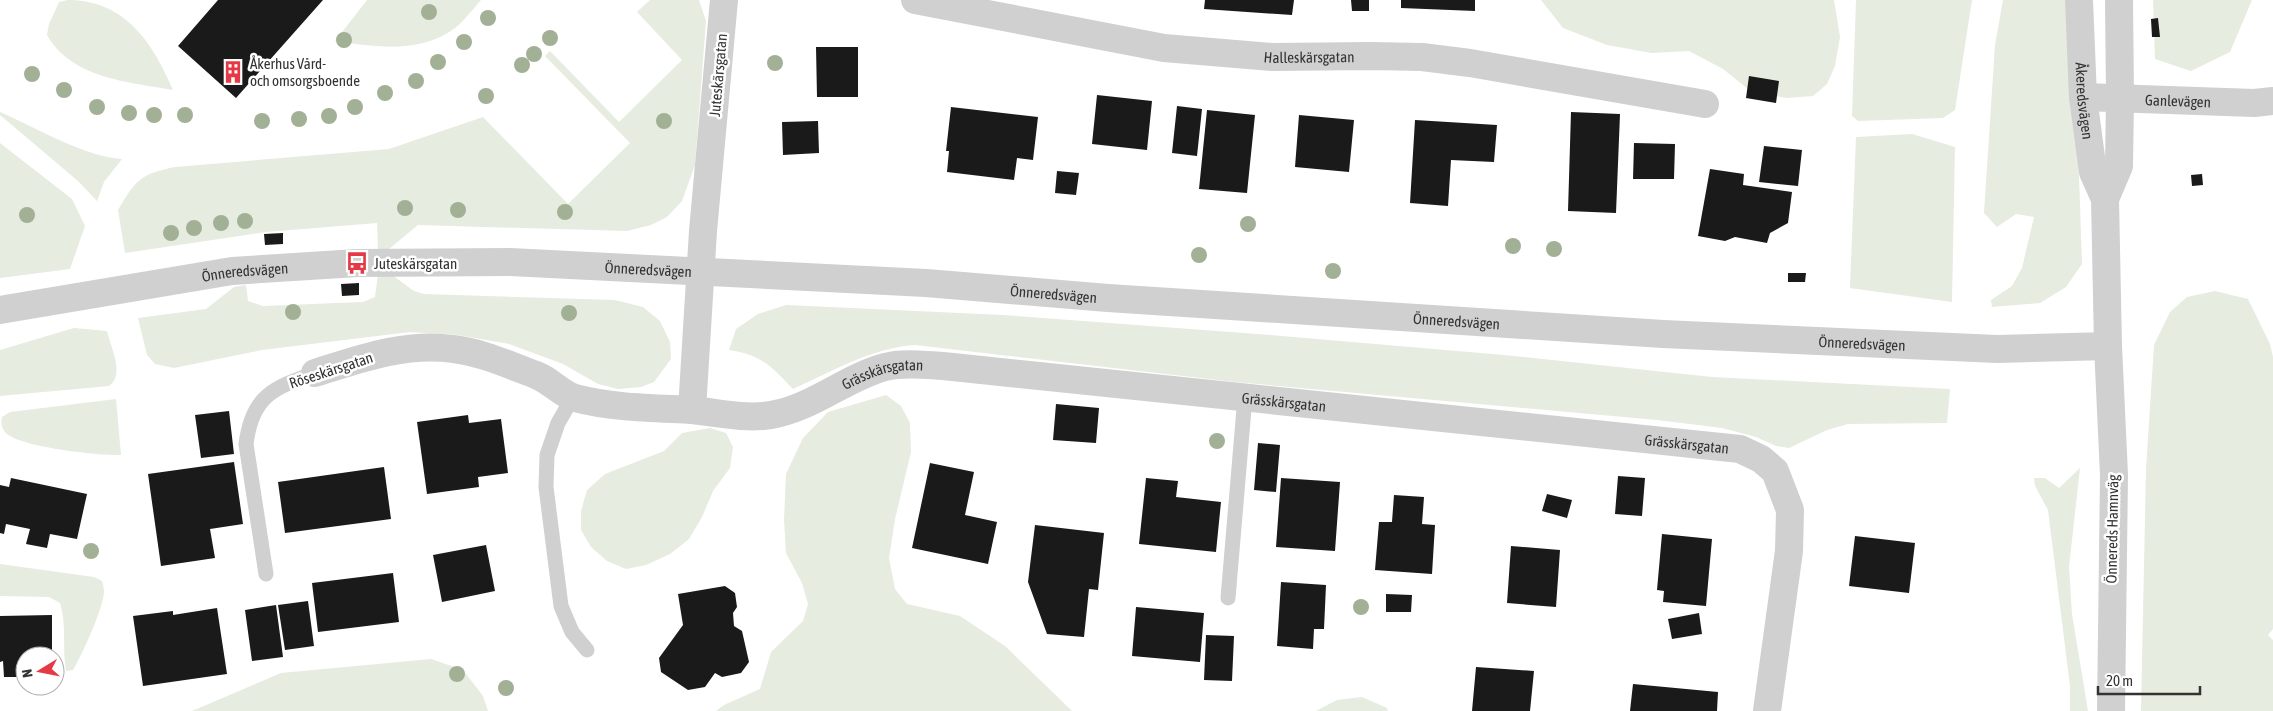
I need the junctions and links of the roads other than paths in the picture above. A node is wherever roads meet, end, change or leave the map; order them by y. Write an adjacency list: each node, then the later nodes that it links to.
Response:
1 (724, 0): 10 (street, Juteskärsgatan)
2 (923, 0): 8 (street, Halleskärsgatan)
3 (2079, 0): 5 (street, Åkeredsvägen)
4 (2119, 0): 6 (street, Åkeredsvägen)
5 (2083, 97): 6 (street, Ganlevägen); 9 (street, Åkeredsvägen)
6 (2120, 97): 7 (street, Ganlevägen); 9 (street, Åkeredsvägen)
7 (2273, 101)
8 (1705, 104)
9 (2105, 198): 12 (street, Åkeredsvägen)
10 (702, 270): 11 (street, Önneredsvägen); 12 (street, Önneredsvägen); 16 (street)
11 (0, 310)
12 (2108, 346): 21 (street, Önnereds Hamnväg)
13 (316, 373): 14 (street, Röseskärsgatan); 17 (lane, Röseskärsgatan)
14 (573, 397): 16 (street, Röseskärsgatan); 19 (lane)
15 (1245, 397): 16 (street, Grässkärsgatan); 18 (lane); 20 (street, Grässkärsgatan)
16 (692, 410)
17 (266, 574)
18 (1228, 598)
19 (587, 650)
20 (1767, 711)
21 (2110, 711)

